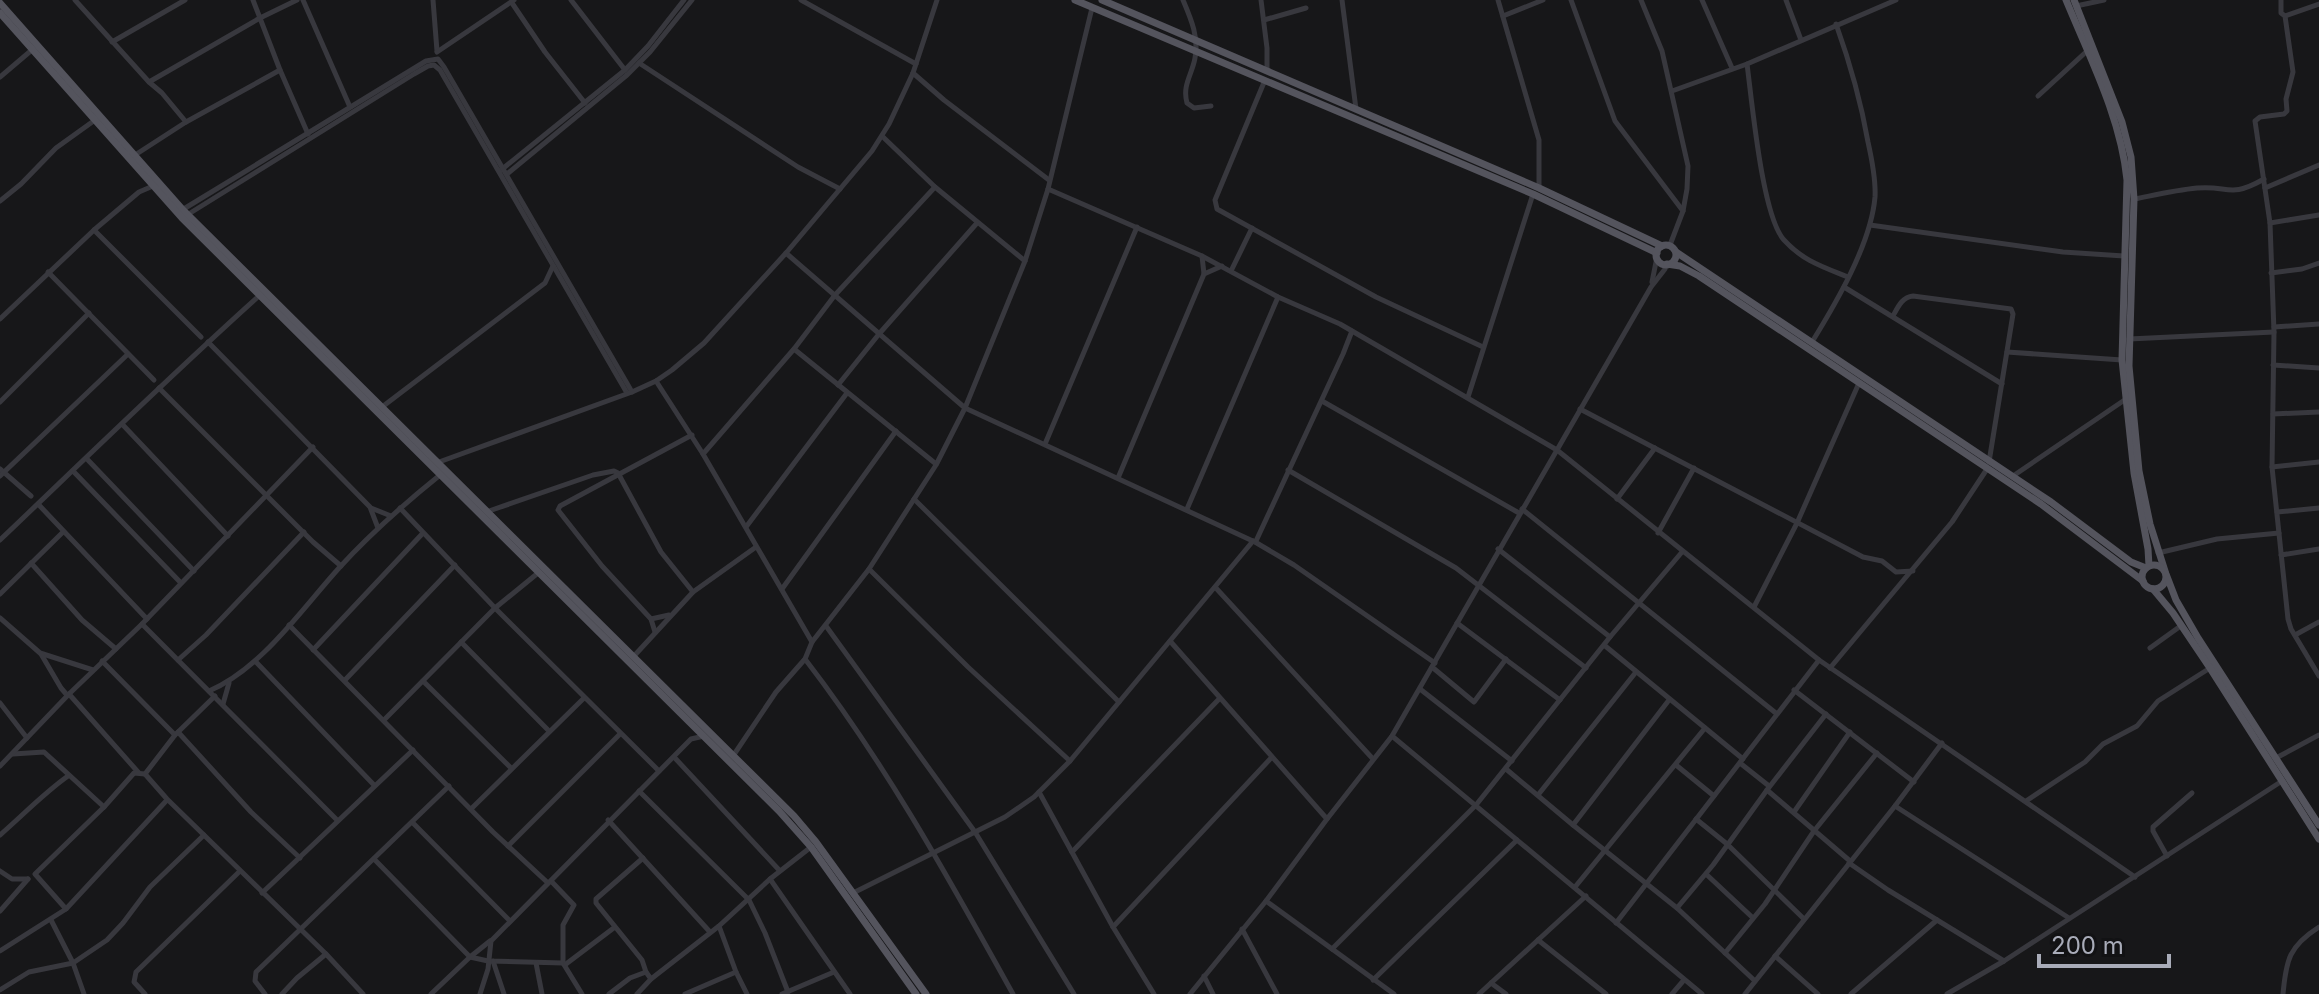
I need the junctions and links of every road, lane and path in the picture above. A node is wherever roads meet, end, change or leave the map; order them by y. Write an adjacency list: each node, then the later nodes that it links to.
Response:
1 (75, 0): 41 (street)
2 (185, 0): 41 (street)
3 (253, 0): 36 (street)
4 (300, 0): 36 (street); 60 (street)
5 (433, 0): 45 (street)
6 (571, 0): 51 (street)
7 (684, 0): 51 (street)
8 (692, 0): 46 (street)
9 (801, 0): 47 (street)
10 (937, 0): 47 (street)
11 (1075, 0): 31 (main road)
12 (1102, 0): 29 (main road)
13 (1183, 0): 39 (street)
14 (1261, 0): 37 (street)
15 (1342, 0): 61 (street)
16 (1498, 0): 34 (street)
17 (1543, 0): 34 (street)
18 (1571, 0): 82 (street)
19 (1641, 0): 56 (street)
20 (1702, 0): 49 (street)
21 (1786, 0): 40 (street)
22 (1896, 0): 38 (street)
23 (2066, 0): 44 (main road)
24 (2104, 0): 28 (street)
25 (2281, 0): 35 (street)
26 (513, 1): 45 (street); 58 (street)
27 (0, 3): 67 (main road)
28 (2075, 3): 44 (main road)
29 (1118, 4): 39 (main road)
30 (2319, 6): 35 (street)
31 (1092, 8): 43 (main road); 72 (street)
32 (1306, 8): 37 (street)
33 (0, 13): 42 (main road)
34 (1503, 16): 78 (street)
35 (2285, 16): 71 (street)
36 (260, 18): 50 (street); 55 (street)
37 (1264, 20): 53 (street)
38 (1836, 24): 40 (street); 87 (street)
39 (1196, 40): 43 (street); 53 (main road)
40 (1801, 40): 48 (street)
41 (112, 42): 55 (street)
42 (33, 49): 54 (street); 62 (main road)
43 (1196, 50): 53 (main road); 59 (street)
44 (2090, 50): 57 (street); 80 (main road); 95 (main road)
45 (436, 59): 60 (street); 64 (street); 69 (street)
46 (639, 63): 69 (street); 76 (street)
47 (916, 64): 52 (street)
48 (1747, 64): 49 (street); 105 (street)
49 (1732, 68): 56 (street)
50 (280, 70): 63 (street); 65 (street)
51 (625, 70): 58 (street)
52 (913, 73): 66 (street); 72 (street)
53 (1267, 76): 61 (main road); 78 (main road); 89 (street)
54 (0, 77)
55 (149, 82): 63 (street)
56 (1672, 91): 82 (street)
57 (2038, 96)
58 (585, 103): 69 (street)
59 (1211, 106)
60 (350, 107): 64 (street)
61 (1356, 109): 78 (main road)
62 (95, 120): 70 (main road); 81 (street)
63 (186, 122): 67 (street)
64 (322, 128): 65 (street); 83 (street)
65 (308, 134): 83 (street)
66 (882, 136): 74 (street); 76 (street)
67 (135, 155): 83 (main road)
68 (2319, 165): 75 (street)
69 (503, 173): 99 (street); 137 (street)
70 (146, 177): 73 (main road); 79 (street)
71 (2264, 179): 75 (street); 80 (street)
72 (1049, 180): 77 (street)
73 (153, 186): 79 (street); 83 (main road)
74 (935, 187): 85 (street); 110 (street)
75 (2265, 188): 86 (street)
76 (840, 189): 92 (street)
77 (1048, 189): 88 (street); 96 (street)
78 (1536, 191): 91 (main road); 93 (main road); 123 (street)
79 (139, 192): 90 (street)
80 (2134, 199): 121 (main road)
81 (0, 201)
82 (1683, 211): 91 (street)
83 (183, 214): 111 (main road); 143 (main road)
84 (2319, 215): 86 (street)
85 (977, 223): 96 (street); 119 (street)
86 (2270, 223): 103 (street)
87 (1870, 225): 95 (street); 105 (street)
88 (1137, 227): 94 (street); 151 (street)
89 (1252, 228): 101 (street); 123 (street)
90 (94, 230): 102 (street); 120 (street)
91 (1669, 248): 93 (main road); 98 (main road); 124 (main road)
92 (786, 253): 110 (street); 132 (street)
93 (1657, 255): 98 (main road); 108 (street)
94 (1202, 256): 100 (street); 104 (street)
95 (2124, 256): 128 (main road)
96 (1025, 261): 144 (street)
97 (2319, 263): 103 (street)
98 (1666, 264): 108 (street); 124 (main road)
99 (553, 266): 106 (street); 107 (street)
100 (1223, 266): 101 (street); 104 (street)
101 (1231, 271): 112 (street)
102 (48, 272): 113 (street); 115 (street)
103 (2271, 273): 117 (street)
104 (1204, 274): 169 (street)
105 (1848, 277): 109 (street)
106 (545, 283): 107 (street); 143 (street)
107 (564, 285): 137 (street)
108 (1651, 287): 145 (street)
109 (1844, 287): 114 (street); 124 (street)
110 (835, 295): 119 (street); 125 (street)
111 (259, 296): 122 (street); 167 (main road)
112 (1278, 297): 118 (street); 178 (street)
113 (89, 313): 127 (street); 142 (street)
114 (1893, 316): 126 (street); 134 (street)
115 (0, 319)
116 (2319, 324): 117 (street)
117 (2274, 330): 121 (street); 129 (street)
118 (1352, 331): 139 (street); 141 (street)
119 (879, 334): 135 (street); 144 (street)
120 (201, 337)
121 (2128, 339): 198 (main road)
122 (208, 342): 136 (street); 152 (street)
123 (1483, 347): 139 (street)
124 (1814, 347): 133 (main road); 160 (main road)
125 (794, 349): 135 (street); 155 (street)
126 (2007, 352): 128 (street); 134 (street)
127 (128, 354): 131 (street); 165 (street)
128 (2122, 360): 140 (main road)
129 (2273, 365): 130 (street); 147 (street)
130 (2319, 368)
131 (154, 380)
132 (656, 381): 137 (street); 150 (street)
133 (1859, 383): 160 (main road); 183 (street)
134 (2002, 384): 160 (street)
135 (838, 385): 138 (street)
136 (159, 388): 148 (street); 170 (street)
137 (629, 392): 157 (street)
138 (847, 393): 149 (street); 184 (street)
139 (1468, 397): 154 (street)
140 (2126, 399): 168 (street); 203 (main road)
141 (1322, 401): 163 (street); 180 (street)
142 (0, 402)
143 (382, 407): 157 (main road)
144 (965, 408): 151 (street); 159 (street)
145 (1580, 409): 153 (street); 154 (street)
146 (2319, 412): 147 (street)
147 (2273, 414): 161 (street)
148 (122, 424): 156 (street); 191 (street)
149 (896, 431): 159 (street); 214 (street)
150 (692, 435): 155 (street); 166 (street)
151 (1045, 444): 169 (street)
152 (313, 447): 170 (street); 175 (street)
153 (1655, 448): 162 (street); 173 (street)
154 (1557, 450): 173 (street); 180 (street)
155 (703, 454): 184 (street)
156 (87, 459): 164 (street); 205 (street)
157 (439, 462): 179 (main road)
158 (2319, 462): 161 (street)
159 (936, 465): 172 (street)
160 (1988, 466): 168 (main road); 206 (street); 210 (main road)
161 (2272, 467): 181 (street)
162 (1694, 468): 183 (street); 189 (street)
163 (1288, 470): 193 (street); 212 (street)
164 (73, 471): 174 (street); 211 (street)
165 (1, 473): 171 (street)
166 (618, 473): 179 (street); 217 (street); 224 (street)
167 (440, 475): 176 (street); 209 (main road)
168 (2013, 476): 203 (main road)
169 (1118, 478): 178 (street)
170 (266, 495): 187 (street); 191 (street)
171 (31, 496)
172 (914, 499): 204 (street); 269 (street)
173 (1617, 499): 189 (street)
174 (38, 504): 186 (street); 192 (street)
175 (370, 507): 182 (street); 185 (street)
176 (400, 508): 182 (street); 188 (street)
177 (2319, 508): 181 (street)
178 (1187, 510): 193 (street)
179 (489, 511): 242 (main road)
180 (1521, 511): 195 (street); 219 (street)
181 (2277, 512): 190 (street)
182 (391, 516): 185 (street)
183 (1797, 523): 207 (street); 220 (street)
184 (746, 527): 194 (street)
185 (378, 528): 202 (street)
186 (63, 532): 200 (street); 225 (street)
187 (304, 532): 202 (street); 245 (street)
188 (423, 533): 201 (street); 240 (street)
189 (1658, 533): 197 (street)
190 (2279, 533): 198 (street); 199 (street)
191 (228, 536): 205 (street)
192 (0, 540)
193 (1254, 541): 213 (street); 249 (street)
194 (756, 547): 214 (street); 217 (street)
195 (1498, 549): 212 (street); 233 (street)
196 (2319, 549): 199 (street)
197 (1682, 552): 219 (street); 220 (street)
198 (2158, 553): 208 (main road)
199 (2281, 555): 232 (street)
200 (31, 563): 218 (street); 239 (street)
201 (455, 565): 221 (street); 256 (street)
202 (341, 566): 228 (street)
203 (2148, 567): 208 (main road); 210 (main road)
204 (869, 569): 230 (street); 295 (street)
205 (194, 571): 211 (street)
206 (1913, 571): 207 (street); 216 (street)
207 (1896, 572): 216 (street)
208 (2165, 572): 215 (main road); 293 (main road)
209 (538, 573): 221 (street); 258 (main road)
210 (2143, 581): 215 (main road)
211 (181, 583): 225 (street)
212 (1479, 584): 227 (street); 250 (street)
213 (1215, 587): 234 (street); 294 (street)
214 (782, 589): 236 (street)
215 (2153, 589): 229 (main road)
216 (1897, 590): 251 (street)
217 (693, 592): 222 (street)
218 (0, 594)
219 (1640, 602): 233 (street); 272 (street)
220 (1754, 607): 246 (street)
221 (495, 608): 235 (street); 265 (street)
222 (670, 615): 224 (street); 231 (street)
223 (0, 618): 241 (street)
224 (651, 619): 231 (street)
225 (144, 621): 239 (street); 245 (street)
226 (2319, 622): 232 (street)
227 (1457, 623): 244 (street); 249 (street)
228 (289, 625): 240 (street); 248 (street)
229 (2182, 625): 238 (street); 252 (main road)
230 (826, 626): 236 (street); 331 (street)
231 (655, 632): 242 (street)
232 (2295, 635): 255 (street)
233 (1610, 637): 237 (street)
234 (1170, 641): 266 (street); 269 (street)
235 (461, 642): 257 (street); 277 (street)
236 (812, 642): 243 (street)
237 (1604, 645): 250 (street); 254 (street)
238 (2150, 648)
239 (116, 649): 247 (street)
240 (313, 650): 256 (street)
241 (40, 653): 253 (street); 263 (street)
242 (634, 656): 258 (main road)
243 (805, 659): 290 (street); 341 (street)
244 (1506, 659): 249 (street); 267 (street)
245 (178, 660): 262 (street)
246 (1819, 660): 251 (street); 261 (street)
247 (102, 661): 253 (street); 279 (street)
248 (255, 661): 259 (street); 308 (street)
249 (1434, 665): 260 (street)
250 (1586, 668): 267 (street)
251 (1830, 668): 286 (street)
252 (2210, 668): 306 (main road); 317 (street)
253 (93, 670): 263 (street)
254 (1636, 672): 268 (street); 314 (street)
255 (2319, 676)
256 (345, 680): 274 (street)
257 (423, 681): 274 (street); 300 (street)
258 (654, 681): 275 (main road); 290 (main road)
259 (229, 682): 262 (street); 271 (street)
260 (1420, 689): 283 (street); 296 (street)
261 (1794, 690): 272 (street); 273 (street)
262 (209, 691): 264 (street)
263 (68, 694): 284 (street); 303 (street)
264 (215, 696): 271 (street); 279 (street)
265 (584, 698): 277 (street); 280 (street)
266 (1220, 698): 292 (street); 339 (street)
267 (1560, 700): 296 (street)
268 (1669, 700): 276 (street); 328 (street)
269 (1119, 702): 295 (street)
270 (0, 703): 284 (street)
271 (223, 705): 325 (street)
272 (1777, 714): 297 (street)
273 (1826, 714): 278 (street); 310 (street)
274 (384, 720): 287 (street)
275 (693, 725): 282 (main road); 285 (street)
276 (1705, 728): 297 (street); 298 (street)
277 (549, 731): 300 (street)
278 (1850, 732): 288 (street); 322 (street)
279 (177, 734): 304 (street); 343 (street)
280 (620, 734): 302 (street); 337 (street)
281 (2319, 735): 293 (street)
282 (704, 736): 285 (street); 338 (main road)
283 (1392, 736): 294 (street); 318 (street)
284 (27, 738): 289 (street)
285 (691, 739): 291 (street)
286 (1942, 743): 307 (street); 317 (street)
287 (413, 750): 308 (street); 309 (street)
288 (1877, 753): 307 (street); 330 (street)
289 (12, 754): 299 (street); 305 (street)
290 (733, 756): 357 (main road)
291 (674, 757): 302 (street); 349 (street)
292 (1272, 757): 323 (street); 377 (street)
293 (2276, 758): 329 (main road)
294 (1373, 759): 323 (street)
295 (1070, 761): 312 (street)
296 (1512, 761): 301 (street)
297 (1741, 761): 310 (street); 315 (street)
298 (1676, 765): 315 (street); 340 (street)
299 (0, 766)
300 (511, 768): 321 (street)
301 (1506, 769): 314 (street); 318 (street)
302 (659, 771): 311 (street)
303 (138, 772): 304 (street); 320 (street)
304 (145, 774): 316 (street)
305 (68, 776): 320 (street); 332 (street)
306 (2282, 781): 334 (main road); 342 (street)
307 (1914, 782): 319 (street)
308 (374, 785): 325 (street)
309 (449, 786): 321 (street); 327 (street)
310 (1768, 788): 322 (street); 336 (street)
311 (639, 791): 326 (street); 363 (street)
312 (1039, 792): 331 (street); 339 (street)
313 (2192, 793): 342 (street)
314 (1538, 795): 328 (street)
315 (1714, 796): 324 (street)
316 (167, 799): 333 (street); 366 (street)
317 (2026, 801): 352 (street)
318 (1476, 805): 335 (street); 384 (street)
319 (1895, 806): 346 (street); 369 (street)
320 (104, 807): 350 (street)
321 (471, 809): 337 (street)
322 (1794, 812): 330 (street)
323 (1327, 819): 364 (street)
324 (1696, 819): 336 (street); 356 (street)
325 (337, 820): 343 (street)
326 (608, 820): 344 (street); 355 (street)
327 (412, 822): 345 (street); 373 (street)
328 (1573, 825): 340 (street)
329 (2319, 825)
330 (1814, 831): 346 (street); 359 (street)
331 (975, 832): 341 (street); 425 (street)
332 (0, 835)
333 (204, 835): 348 (street); 392 (street)
334 (2319, 839)
335 (1517, 840): 358 (street); 400 (street)
336 (1727, 844): 351 (street); 359 (street)
337 (508, 846): 355 (street)
338 (811, 847): 349 (street); 357 (main road)
339 (1072, 852): 377 (street)
340 (1606, 852): 356 (street); 358 (street)
341 (935, 853): 361 (street); 424 (street)
342 (2167, 856): 352 (street)
343 (300, 858): 360 (street)
344 (643, 858): 376 (street); 381 (street)
345 (374, 859): 379 (street); 389 (street)
346 (1850, 862): 370 (street); 372 (street)
347 (0, 871): 353 (street)
348 (240, 871): 360 (street); 408 (street)
349 (780, 871): 354 (street)
350 (35, 874): 353 (street); 366 (street)
351 (1706, 874): 365 (street); 368 (street)
352 (2135, 877): 369 (street)
353 (28, 879): 367 (street)
354 (770, 879): 363 (street); 397 (street)
355 (549, 882): 373 (street); 394 (street)
356 (1647, 883): 365 (street); 374 (street)
357 (844, 887): 361 (main road); 422 (main road)
358 (1575, 887): 362 (street)
359 (1774, 890): 368 (street); 370 (street)
360 (262, 893): 379 (street)
361 (853, 893): 423 (main road)
362 (1586, 896): 374 (street); 382 (street)
363 (749, 900): 375 (street); 405 (street)
364 (1266, 901): 380 (street); 384 (street)
365 (1677, 908): 386 (street)
366 (66, 909): 371 (street)
367 (0, 911)
368 (1753, 918): 386 (street)
369 (2069, 918): 391 (street)
370 (1804, 919): 388 (street)
371 (51, 920): 385 (street); 392 (street)
372 (1937, 920): 391 (street); 437 (street)
373 (510, 921): 383 (street)
374 (1616, 923): 401 (street)
375 (719, 926): 381 (street); 396 (street)
376 (615, 927): 394 (street); 395 (street)
377 (1113, 927): 426 (street)
378 (2319, 927): 439 (street)
379 (300, 929): 387 (street); 409 (street)
380 (1242, 929): 398 (street); 429 (street)
381 (710, 932): 399 (street)
382 (1538, 940): 403 (street); 432 (street)
383 (491, 941): 389 (street); 390 (street)
384 (1332, 949): 400 (street)
385 (0, 951)
386 (1725, 953): 402 (street)
387 (326, 954): 410 (street); 411 (street)
388 (1775, 956): 402 (street); 436 (street)
389 (470, 957): 390 (street); 412 (street)
390 (491, 961): 393 (street); 413 (street); 414 (street)
391 (2004, 961): 438 (street)
392 (73, 963): 404 (street); 407 (street)
393 (536, 963): 394 (street); 415 (street)
394 (565, 963): 416 (street)
395 (646, 972): 399 (street); 417 (street)
396 (736, 972): 419 (street); 420 (street)
397 (834, 972): 405 (street); 421 (street)
398 (1204, 976): 427 (street); 428 (street)
399 (651, 979): 418 (street)
400 (1373, 980): 406 (street)
401 (1684, 980): 433 (street); 434 (street)
402 (1755, 981): 435 (street)
403 (1491, 983): 430 (street); 431 (street)
404 (0, 990)
405 (785, 993)
406 (1391, 993)
407 (84, 994)
408 (145, 994)
409 (265, 994)
410 (282, 994)
411 (363, 994)
412 (431, 994)
413 (480, 994)
414 (504, 994)
415 (542, 994)
416 (582, 994)
417 (609, 994)
418 (637, 994)
419 (685, 994)
420 (747, 994)
421 (850, 994)
422 (916, 994)
423 (926, 994)
424 (1013, 994)
425 (1074, 994)
426 (1154, 994)
427 (1190, 994)
428 (1213, 994)
429 (1277, 994)
430 (1479, 994)
431 (1506, 994)
432 (1606, 994)
433 (1672, 994)
434 (1702, 994)
435 (1745, 994)
436 (1818, 994)
437 (1851, 994)
438 (1947, 994)
439 (2283, 994)

